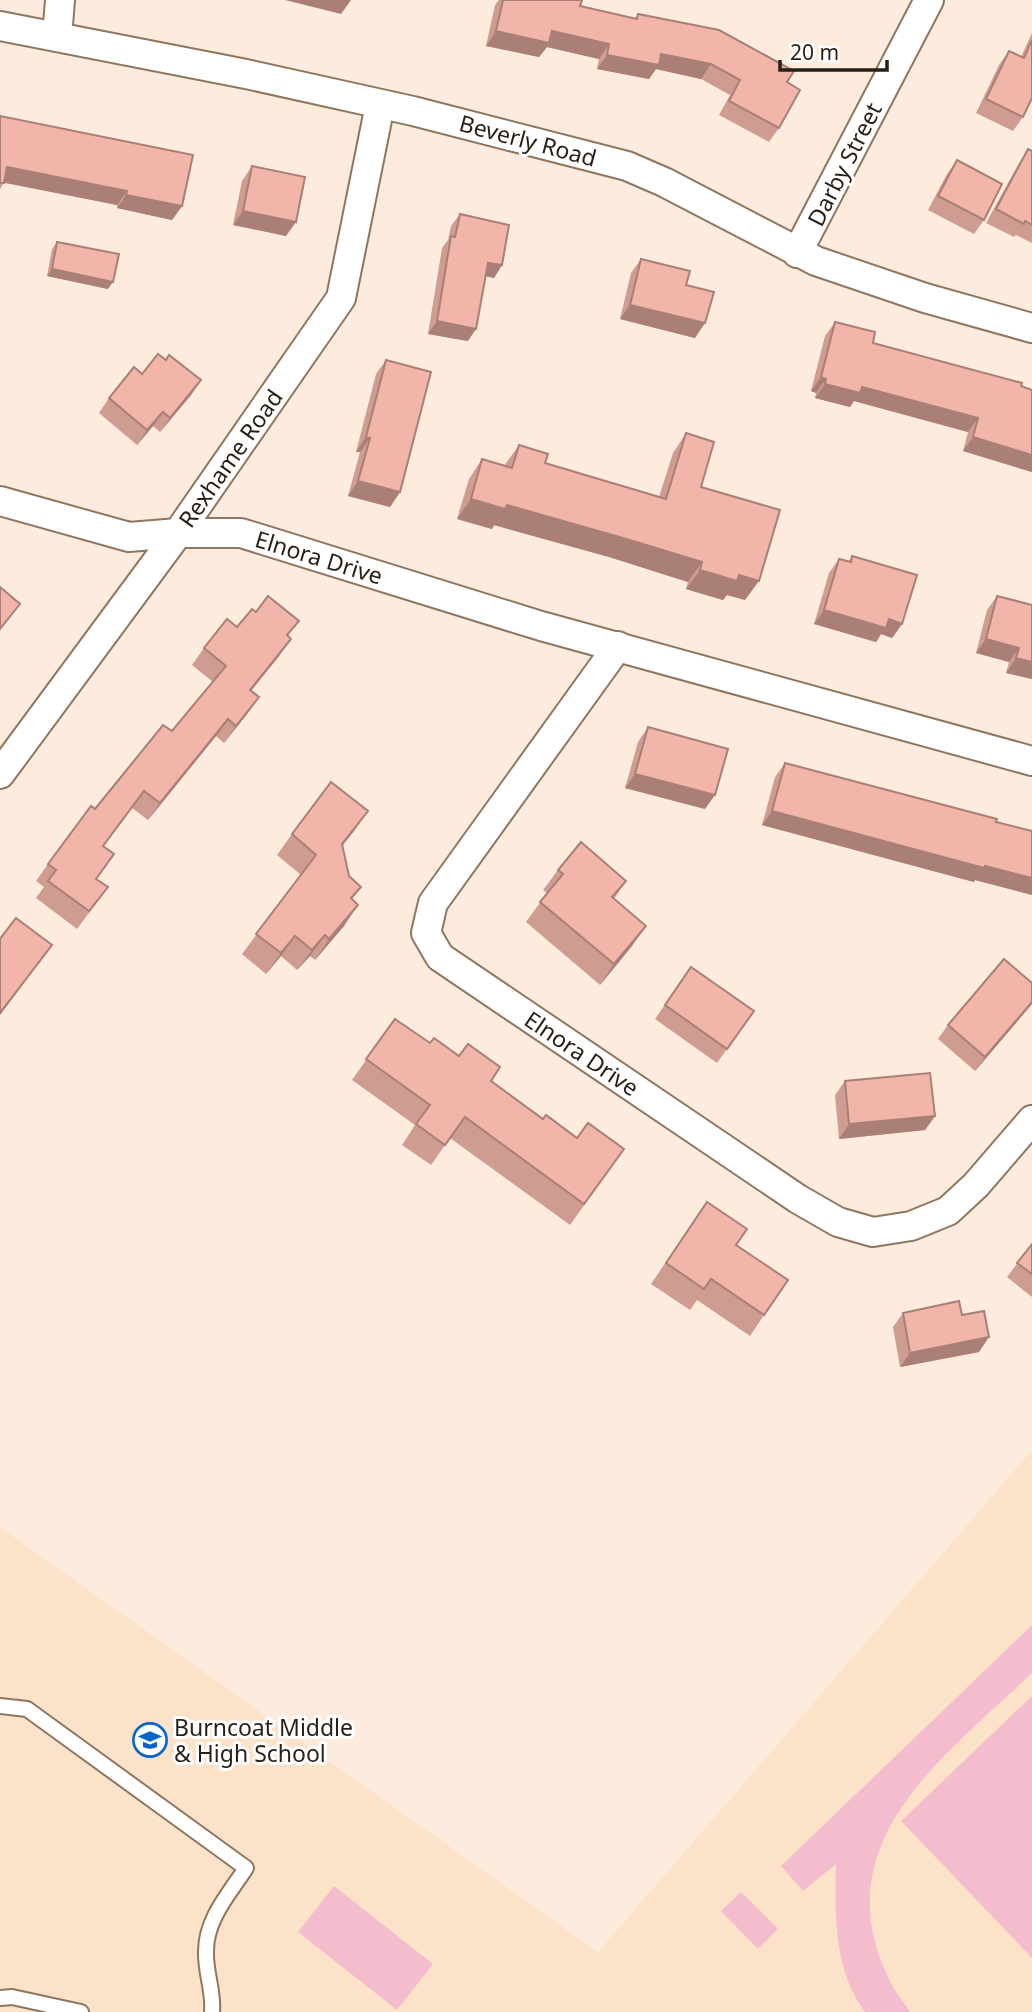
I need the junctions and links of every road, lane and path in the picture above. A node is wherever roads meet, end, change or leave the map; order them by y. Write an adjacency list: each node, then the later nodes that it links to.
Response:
1 (60, 0): 4 (street)
2 (929, 0): 6 (street, Darby Street)
3 (0, 26): 4 (street, Beverly Road)
4 (57, 37): 5 (street, Beverly Road)
5 (380, 105): 6 (street, Beverly Road); 9 (street, Rexhame Road)
6 (797, 253): 7 (street, Beverly Road)
7 (1032, 328)
8 (0, 501): 9 (street, Elnora Drive)
9 (178, 533): 10 (street, Elnora Drive); 12 (street, Rexhame Road)
10 (618, 646): 11 (street, Elnora Drive); 13 (street, Elnora Drive)
11 (1032, 761)
12 (0, 774)
13 (1032, 1120)
14 (0, 1706): 17 (lane)
15 (0, 1998): 16 (lane)
16 (81, 2012)
17 (212, 2012)

